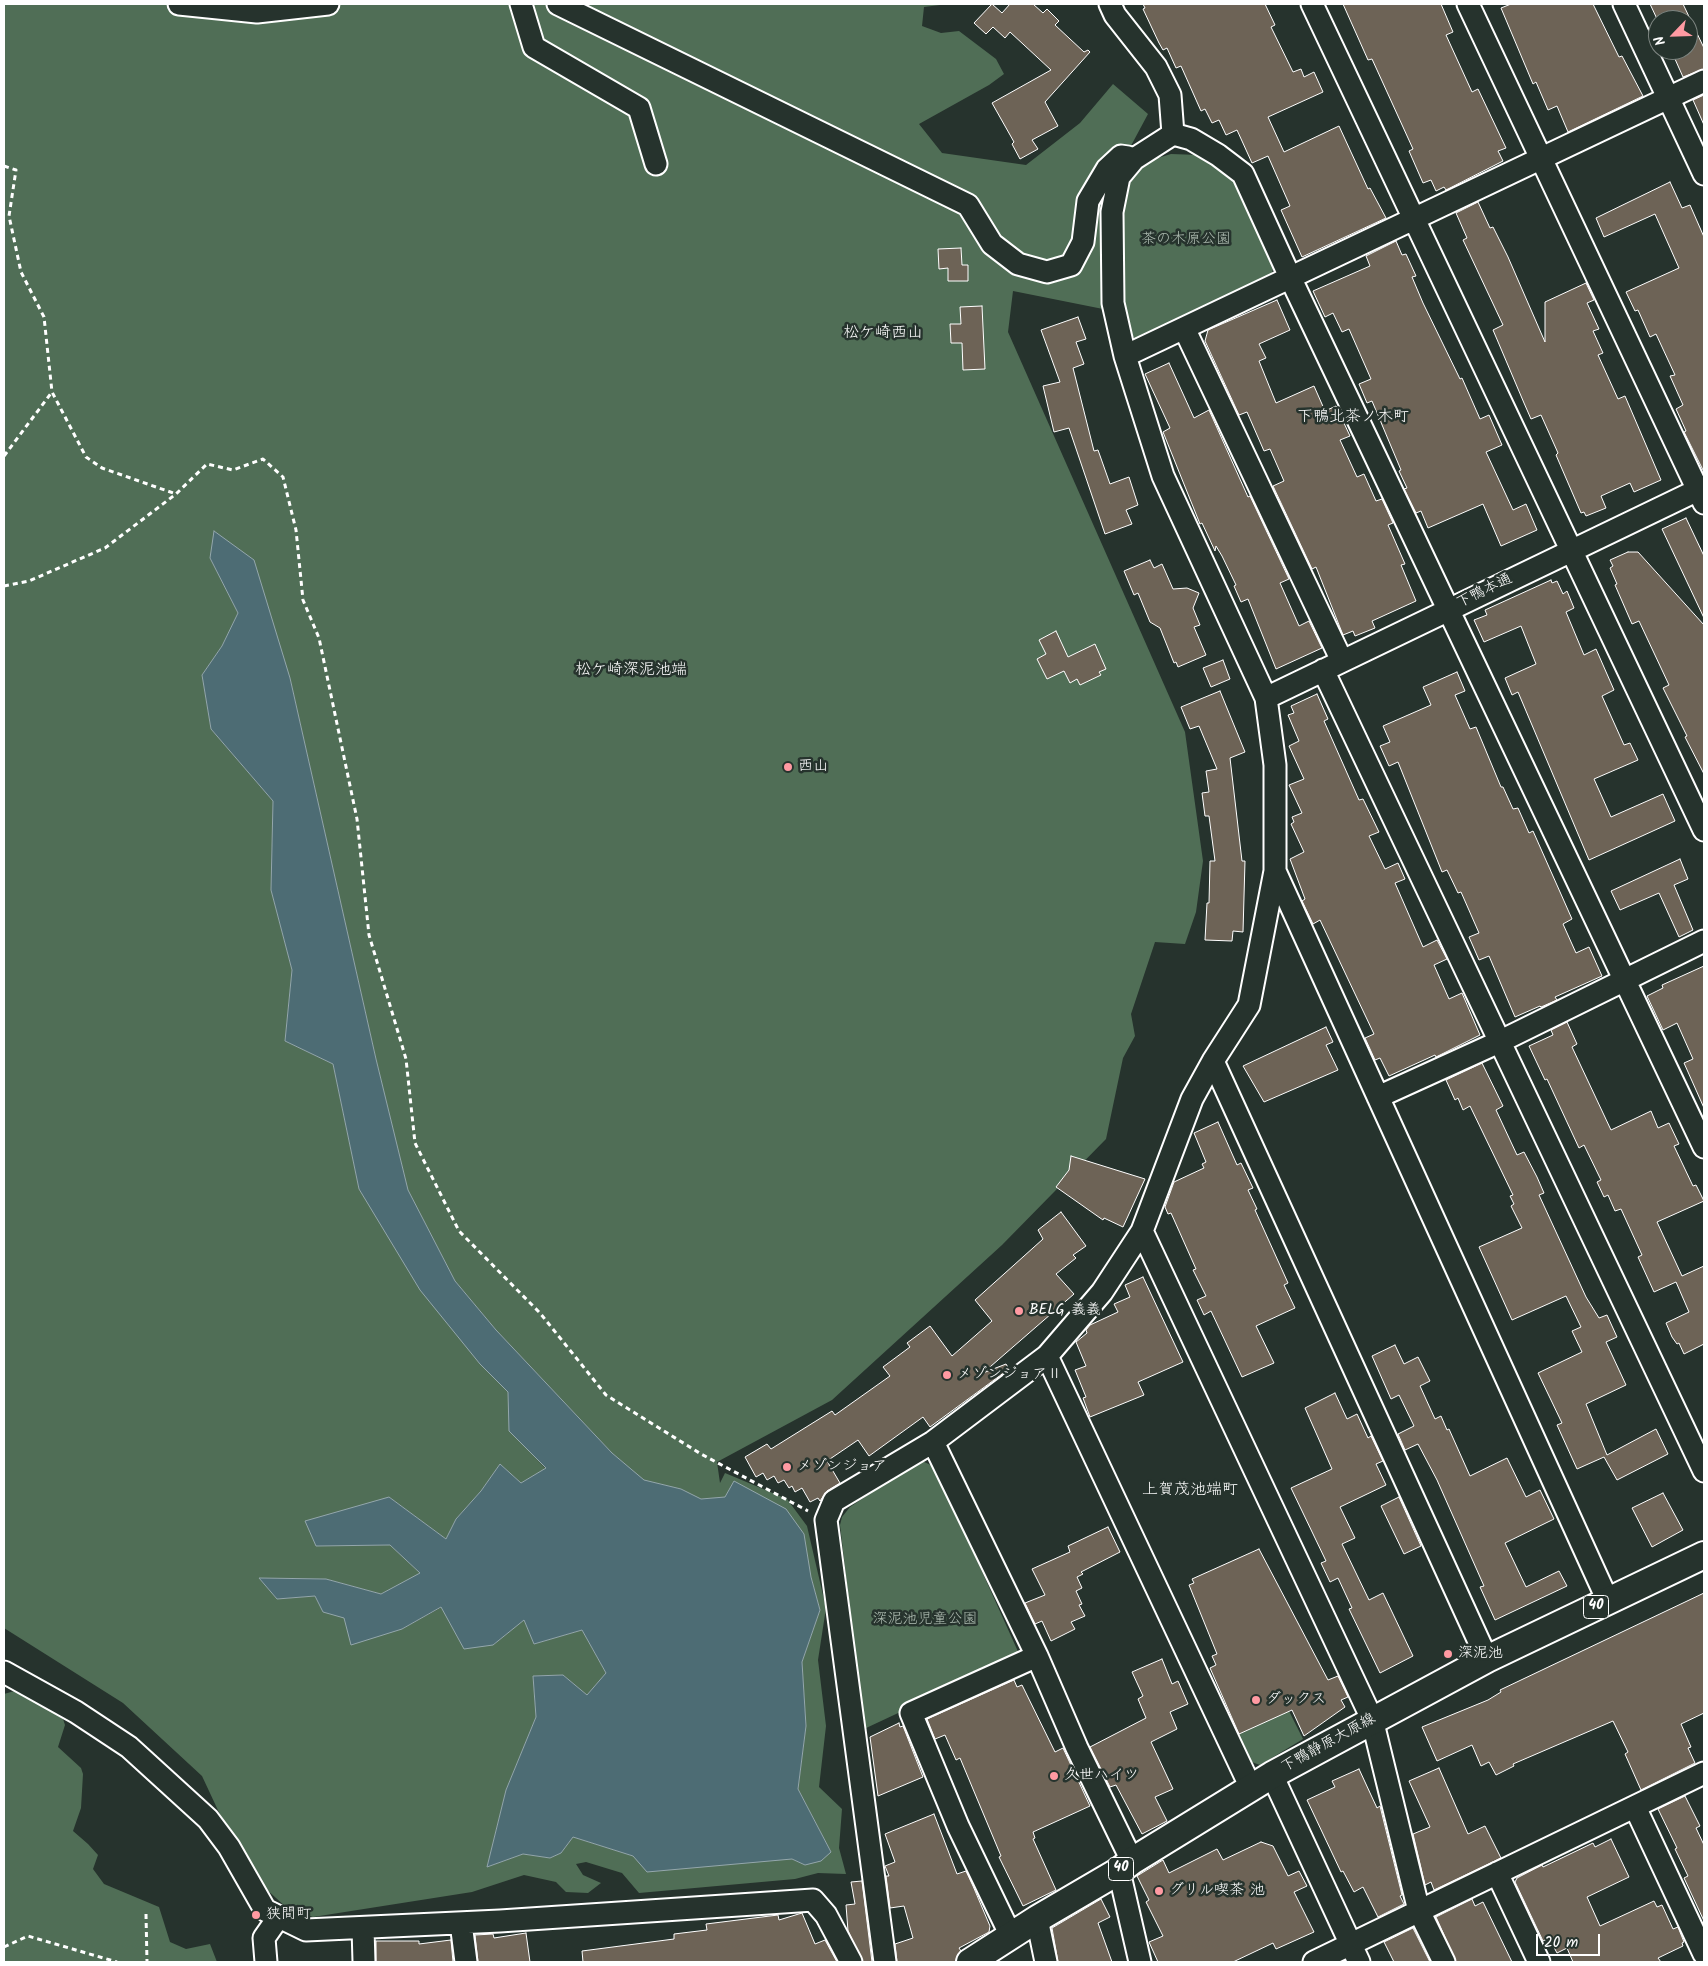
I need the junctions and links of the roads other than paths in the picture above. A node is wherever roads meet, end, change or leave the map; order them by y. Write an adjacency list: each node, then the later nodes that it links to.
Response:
1 (179, 4): 2 (street)
2 (328, 4)
3 (520, 4): 14 (street)
4 (558, 4): 13 (street)
5 (1110, 4): 11 (street)
6 (1312, 4): 16 (street)
7 (1468, 4): 12 (street)
8 (1624, 4): 10 (street)
9 (1704, 81): 10 (street)
10 (1668, 98): 12 (street); 15 (street)
11 (1173, 134): 13 (street); 17 (street)
12 (1541, 158): 16 (street); 20 (street)
13 (1134, 159): 19 (street)
14 (656, 164)
15 (1704, 174)
16 (1414, 218): 17 (street); 21 (street)
17 (1290, 277): 18 (street); 22 (street)
18 (1184, 328): 19 (street); 23 (street)
19 (1125, 356): 24 (street)
20 (1702, 494): 21 (street, 下鴨本通)
21 (1571, 550): 22 (street, 下鴨本通); 25 (street)
22 (1449, 609): 23 (street, 下鴨本通); 28 (street)
23 (1333, 666): 24 (street, 下鴨本通); 29 (street)
24 (1266, 698): 26 (street)
25 (1704, 830)
26 (1275, 871): 30 (street); 31 (street)
27 (1704, 941): 28 (street)
28 (1624, 980): 29 (street); 32 (street)
29 (1499, 1042): 31 (street); 36 (street)
30 (1213, 1061): 33 (street); 40 (street)
31 (1378, 1097): 38 (street)
32 (1704, 1147)
33 (1142, 1231): 34 (street); 42 (street)
34 (1047, 1356): 35 (street); 44 (street)
35 (933, 1442): 39 (street); 60 (street)
36 (1704, 1471)
37 (1703, 1561): 38 (main road, 下鴨静原大原線 / 40)
38 (1608, 1601): 40 (main road, 下鴨静原大原線 / 40)
39 (1037, 1656): 46 (street); 53 (street)
40 (1487, 1659): 42 (main road, 下鴨静原大原線 / 40)
41 (4, 1672): 49 (street)
42 (1372, 1719): 44 (main road, 下鴨静原大原線 / 40); 48 (street)
43 (1704, 1773): 45 (street)
44 (1261, 1781): 46 (main road, 下鴨静原大原線 / 40); 54 (street)
45 (1635, 1807): 47 (street); 55 (street)
46 (1125, 1866): 50 (main road, 下鴨静原大原線 / 40); 63 (street)
47 (1497, 1873): 48 (street); 66 (street)
48 (1419, 1911): 54 (street); 65 (street)
49 (278, 1918): 52 (street); 56 (street)
50 (1037, 1918): 53 (main road, 下鴨静原大原線 / 40); 62 (street)
51 (461, 1923): 52 (street); 58 (street); 59 (street)
52 (363, 1928): 57 (street)
53 (1011, 1936): 61 (main road, 下鴨静原大原線 / 40)
54 (1355, 1953): 64 (street)
55 (1704, 1954)
56 (266, 1962)
57 (364, 1962)
58 (466, 1962)
59 (851, 1962)
60 (885, 1962)
61 (970, 1962)
62 (1046, 1962)
63 (1140, 1962)
64 (1314, 1962)
65 (1444, 1962)
66 (1539, 1962)

